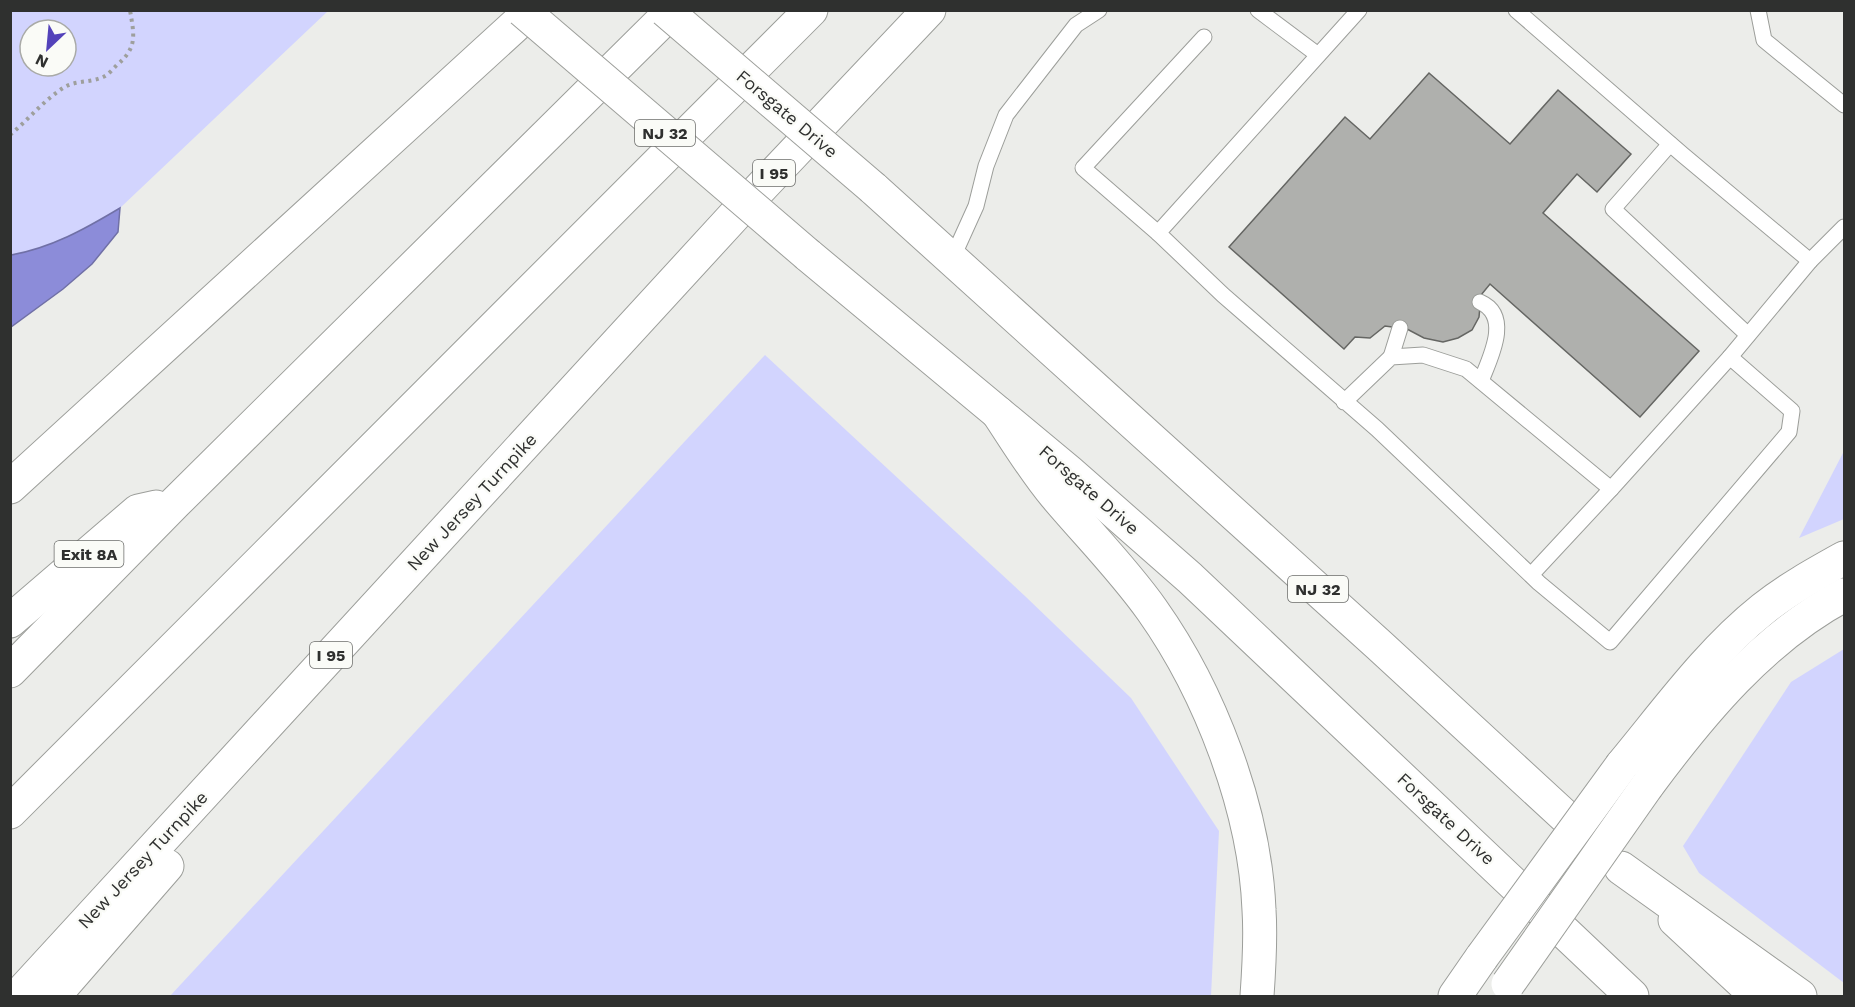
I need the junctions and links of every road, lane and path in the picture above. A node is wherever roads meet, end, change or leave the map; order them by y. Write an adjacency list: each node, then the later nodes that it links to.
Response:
1 (130, 10): 16 (path)
2 (522, 10): 30 (main road, Forsgate Drive / NJ 32, bridge)
3 (532, 10): 31 (main road)
4 (665, 10): 21 (main road, Forsgate Drive / NJ 32, bridge)
5 (674, 10): 33 (main road)
6 (811, 10): 38 (main road)
7 (929, 10): 18 (main road, New Jersey Turnpike / I 95)
8 (1099, 10): 21 (lane)
9 (1258, 10): 14 (lane)
10 (1359, 10): 14 (lane)
11 (1516, 10): 17 (lane)
12 (1758, 10): 15 (lane)
13 (1204, 37): 20 (lane)
14 (1318, 55): 20 (lane)
15 (1845, 105)
16 (10, 135)
17 (1670, 144): 22 (lane); 25 (lane)
18 (734, 216): 44 (main road, New Jersey Turnpike / I 95); 45 (main road)
19 (1845, 227): 22 (lane)
20 (1158, 233): 29 (lane)
21 (952, 259): 42 (main road, Forsgate Drive / NJ 32)
22 (1810, 261): 25 (lane)
23 (1480, 302): 28 (lane)
24 (1400, 328): 26 (lane)
25 (1748, 335): 27 (lane)
26 (1391, 357): 28 (lane); 29 (lane)
27 (1730, 357): 32 (lane); 35 (lane)
28 (1481, 381): 32 (lane)
29 (1344, 402): 35 (lane)
30 (998, 413): 46 (main road); 48 (main road, Forsgate Drive / NJ 32)
31 (10, 487)
32 (1611, 489): 35 (lane)
33 (175, 503): 37 (main road, Exit 8A); 39 (main road)
34 (1845, 558): 47 (main road, bridge)
35 (1531, 575)
36 (1845, 595): 43 (main road, bridge)
37 (10, 621)
38 (170, 655): 40 (main road); 41 (main road)
39 (10, 671)
40 (10, 812)
41 (10, 826)
42 (1621, 868): 49 (main road, Forsgate Drive / NJ 32); 50 (main road)
43 (1503, 990)
44 (18, 996)
45 (54, 996)
46 (1257, 996)
47 (1455, 996)
48 (1632, 996)
49 (1757, 996)
50 (1800, 996)

